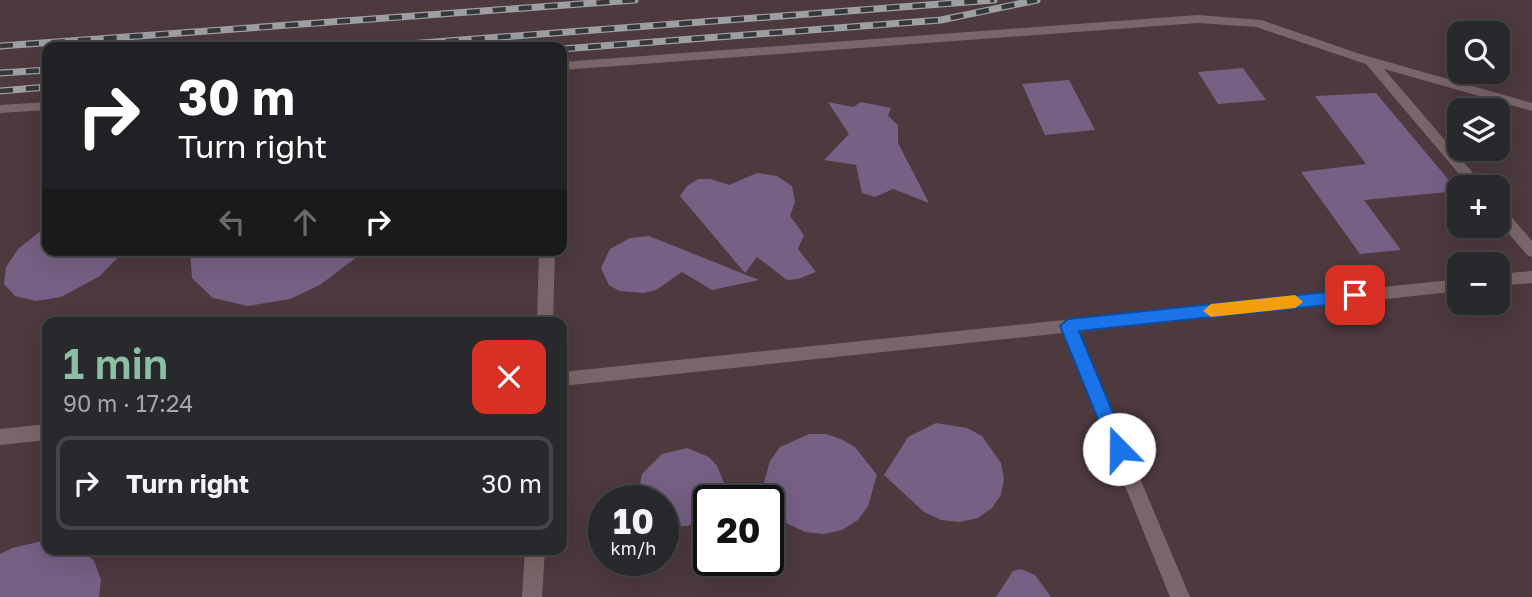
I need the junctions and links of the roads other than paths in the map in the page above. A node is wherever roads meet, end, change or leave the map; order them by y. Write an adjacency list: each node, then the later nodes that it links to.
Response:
1 (1370, 61): 2 (lane); 4 (lane); 6 (lane)
2 (567, 66)
3 (42, 106): 5 (lane)
4 (1532, 107)
5 (0, 109)
6 (1468, 175)
7 (1510, 225): 8 (lane)
8 (1532, 251)
9 (547, 256): 13 (lane)
10 (1532, 277): 11 (lane)
11 (1510, 280)
12 (1447, 286): 14 (lane)
13 (545, 317)
14 (1068, 326): 15 (lane); 20 (lane)
15 (567, 378)
16 (42, 433): 17 (lane)
17 (0, 437)
18 (535, 555): 19 (lane)
19 (533, 597)
20 (1180, 597)

